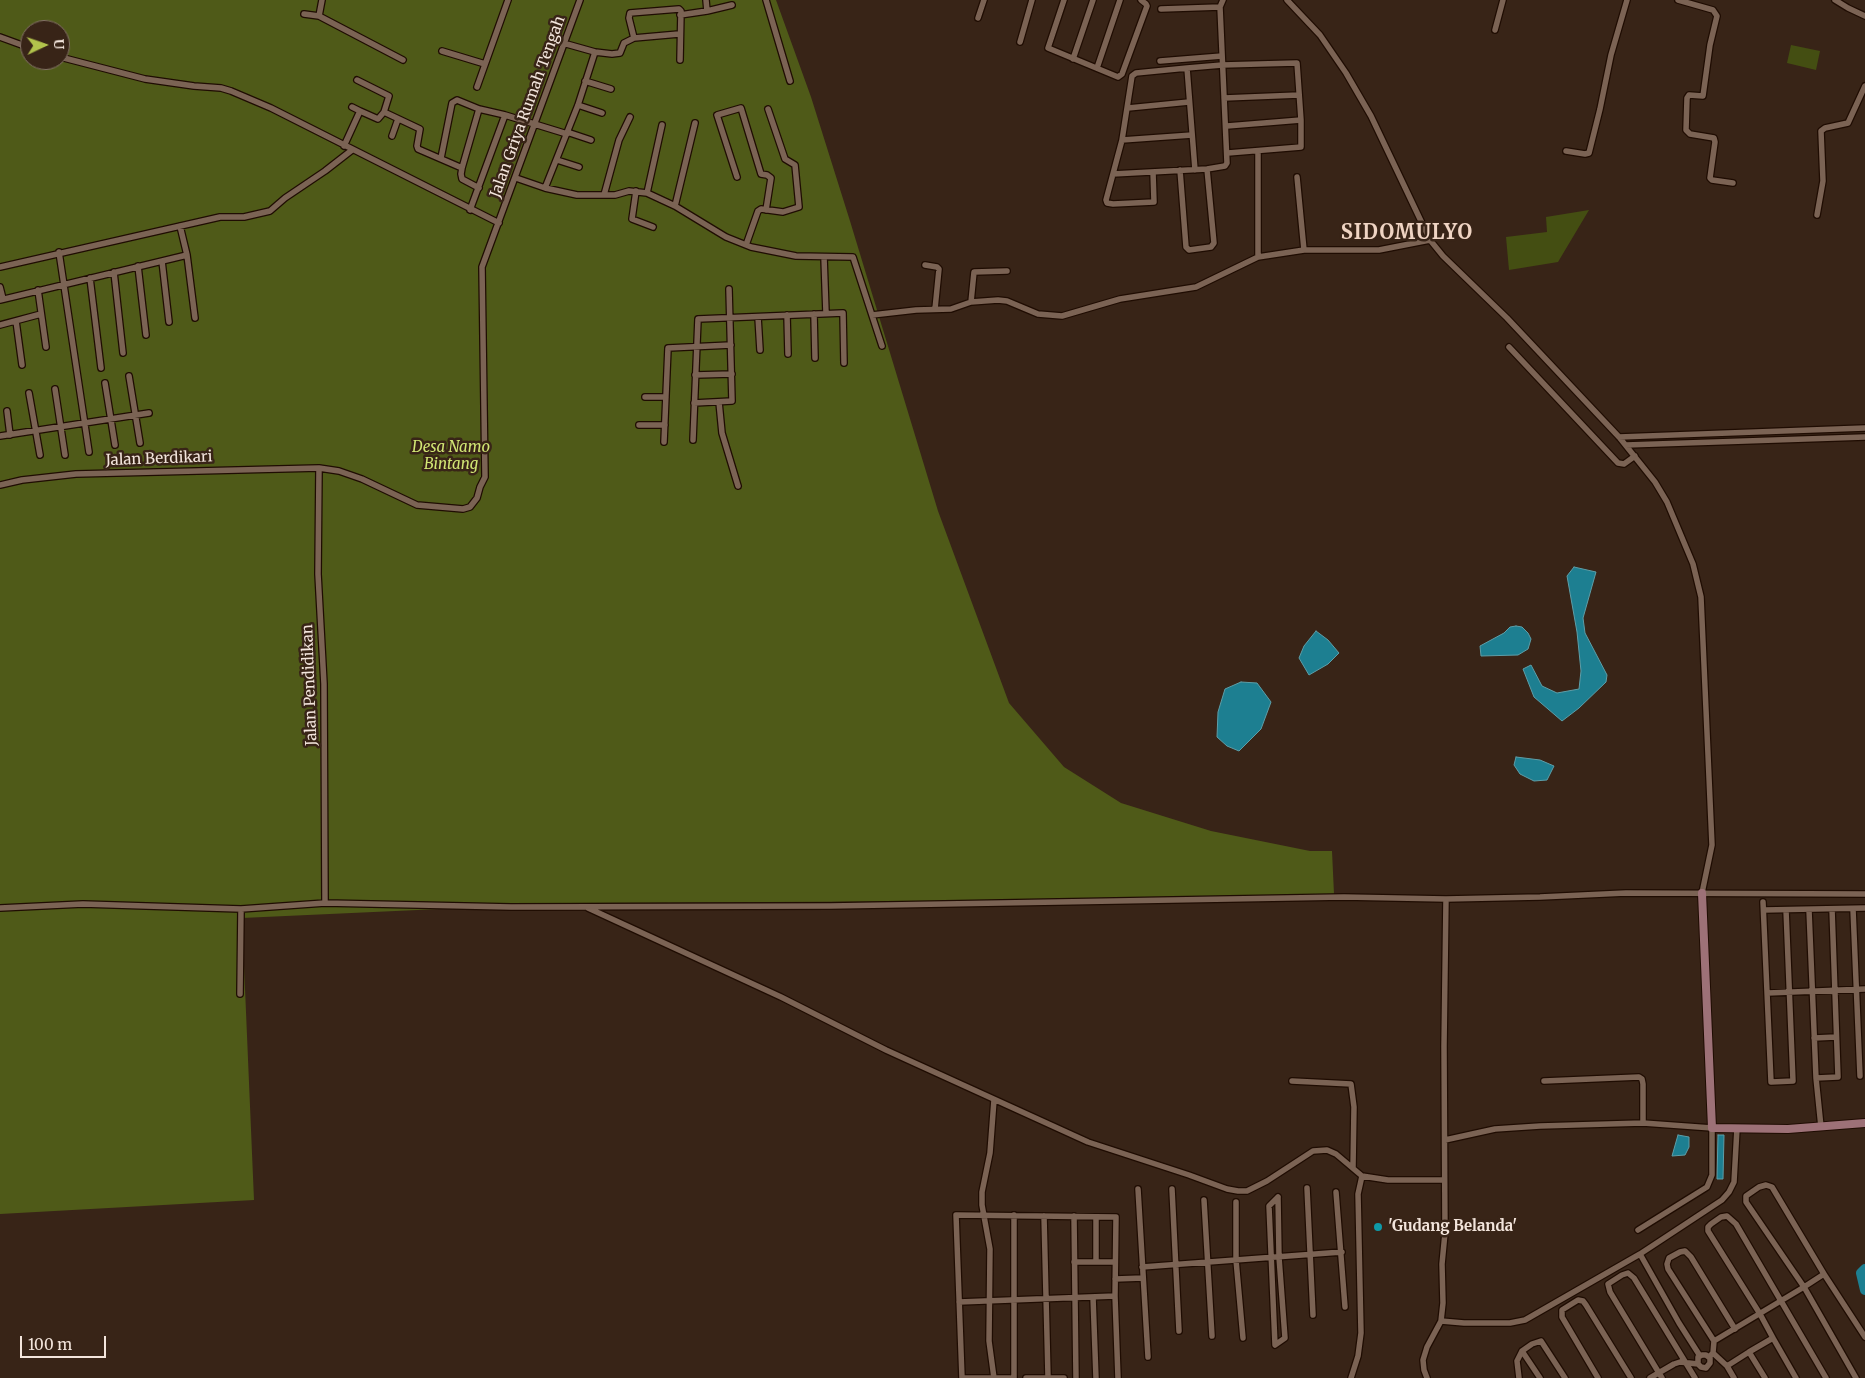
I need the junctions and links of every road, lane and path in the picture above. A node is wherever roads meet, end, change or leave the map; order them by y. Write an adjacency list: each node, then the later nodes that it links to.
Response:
1 (322, 0): 24 (street)
2 (508, 0): 42 (street)
3 (580, 0): 32 (street, Jalan Griya Rumah Tengah)
4 (706, 0): 21 (street)
5 (766, 0): 50 (street)
6 (984, 0): 26 (street)
7 (1032, 0): 31 (street)
8 (1064, 0): 37 (street)
9 (1093, 0): 37 (street)
10 (1120, 0): 44 (street)
11 (1141, 0): 44 (street)
12 (1223, 0): 19 (street)
13 (1287, 0): 108 (street)
14 (1503, 0): 27 (street)
15 (1627, 0): 81 (street)
16 (1678, 0): 95 (street)
17 (1835, 0): 25 (street)
18 (732, 5): 21 (street)
19 (1220, 8): 20 (street); 36 (street)
20 (1161, 9)
21 (708, 11): 23 (street)
22 (304, 14): 24 (street)
23 (680, 15): 28 (street); 30 (street)
24 (319, 16): 39 (street)
25 (1865, 16)
26 (978, 18)
27 (1495, 30)
28 (679, 34): 30 (street); 40 (street)
29 (0, 37): 33 (street)
30 (634, 38): 35 (street)
31 (1020, 42)
32 (563, 43): 35 (street); 70 (street, Jalan Griya Rumah Tengah)
33 (20, 44)
34 (442, 51): 42 (street)
35 (595, 52): 49 (street)
36 (1222, 56): 41 (street); 43 (street)
37 (1073, 59): 44 (street)
38 (70, 60): 78 (street)
39 (403, 60)
40 (680, 60)
41 (1160, 61)
42 (485, 64): 46 (street)
43 (1222, 65): 45 (street); 54 (street); 55 (street)
44 (1097, 68)
45 (1187, 68): 56 (street); 59 (street)
46 (483, 71): 47 (street); 52 (street)
47 (491, 74)
48 (357, 80): 63 (street)
49 (585, 81): 53 (street); 57 (street)
50 (790, 81)
51 (1865, 86): 104 (street)
52 (477, 88)
53 (611, 89)
54 (1299, 94): 55 (street); 68 (street)
55 (1224, 98): 72 (street)
56 (1189, 102): 59 (street); 75 (street)
57 (578, 105): 64 (street); 73 (street)
58 (352, 107): 62 (street)
59 (1128, 108): 77 (street)
60 (479, 109): 65 (street); 83 (street); 86 (street)
61 (768, 109): 103 (street)
62 (360, 112): 63 (street); 78 (street)
63 (384, 112): 67 (street)
64 (602, 113)
65 (505, 115): 70 (street); 96 (street)
66 (630, 117): 100 (street)
67 (398, 119): 74 (street); 83 (street)
68 (1301, 120): 72 (street); 80 (street)
69 (695, 123): 101 (street)
70 (535, 124): 73 (street); 94 (street, Jalan Griya Rumah Tengah)
71 (662, 125): 99 (street)
72 (1227, 126): 82 (street)
73 (567, 133): 76 (street); 84 (street)
74 (392, 136)
75 (1192, 136): 77 (street); 89 (street)
76 (591, 140)
77 (1122, 140): 91 (street)
78 (344, 146): 79 (street)
79 (352, 150): 102 (street); 106 (street)
80 (1258, 151): 82 (street); 114 (street)
81 (1566, 151)
82 (1228, 153): 87 (street)
83 (441, 158): 86 (street)
84 (557, 160): 85 (street); 97 (street)
85 (580, 166)
86 (462, 168): 96 (street)
87 (1207, 169): 88 (street); 89 (street)
88 (1180, 170): 89 (street); 90 (street)
89 (1195, 170)
90 (1153, 172): 91 (street); 91 (street)
91 (1113, 174)
92 (737, 176): 103 (street)
93 (1296, 177): 110 (street)
94 (516, 178): 97 (street); 105 (street, Jalan Griya Rumah Tengah)
95 (1733, 183)
96 (479, 188): 102 (street)
97 (545, 188): 100 (street)
98 (636, 191): 99 (street); 100 (street); 107 (street)
99 (647, 193): 101 (street)
100 (604, 195)
101 (675, 206): 109 (street)
102 (470, 210): 105 (street)
103 (766, 210): 109 (street)
104 (1817, 215)
105 (499, 223): 188 (street, Jalan Griya Rumah Tengah)
106 (180, 226): 111 (street); 112 (street)
107 (653, 226)
108 (1430, 240): 110 (street); 176 (street)
109 (746, 245): 113 (street)
110 (1304, 250): 114 (street)
111 (59, 252): 118 (street); 122 (street)
112 (186, 255): 115 (street); 135 (street)
113 (824, 257): 131 (street); 133 (street)
114 (1258, 257): 127 (street)
115 (162, 261): 116 (street); 138 (street)
116 (138, 266): 120 (street); 140 (street)
117 (925, 266): 128 (street)
118 (0, 267)
119 (1007, 270): 127 (street)
120 (114, 272): 121 (street); 147 (street)
121 (90, 278): 122 (street); 152 (street)
122 (65, 284): 125 (street); 167 (street)
123 (0, 286): 126 (street)
124 (729, 289): 136 (street)
125 (38, 290): 126 (street); 129 (street)
126 (1, 299)
127 (970, 302): 128 (street)
128 (935, 309): 133 (street)
129 (41, 314): 137 (street); 143 (street)
130 (814, 314): 131 (street); 132 (street); 149 (street)
131 (826, 314): 150 (street)
132 (787, 315): 134 (street); 148 (street)
133 (872, 315): 142 (street)
134 (758, 317): 136 (street); 146 (street)
135 (195, 318)
136 (730, 318): 141 (street); 144 (street)
137 (16, 321): 139 (street); 151 (street)
138 (169, 322)
139 (0, 326)
140 (146, 335)
141 (731, 345): 144 (street); 153 (street)
142 (882, 346)
143 (46, 347)
144 (696, 347): 154 (street); 160 (street)
145 (1509, 347): 187 (street)
146 (760, 350)
147 (123, 353)
148 (788, 354)
149 (816, 358)
150 (844, 363)
151 (22, 365)
152 (100, 368)
153 (732, 374): 154 (street); 161 (street)
154 (695, 375): 162 (street)
155 (129, 376): 165 (street)
156 (105, 382): 166 (street)
157 (54, 390): 170 (street)
158 (29, 393): 173 (street)
159 (645, 397): 160 (street)
160 (666, 397): 169 (street)
161 (719, 402): 162 (street); 190 (street)
162 (694, 403): 179 (street)
163 (7, 411): 174 (street)
164 (150, 413): 165 (street)
165 (136, 415): 166 (street); 181 (street)
166 (111, 419): 167 (street); 182 (street)
167 (85, 423): 170 (street); 184 (street)
168 (639, 425): 169 (street)
169 (665, 425): 180 (street)
170 (60, 427): 173 (street); 186 (street)
171 (1865, 428): 172 (street)
172 (1815, 429): 176 (street); 178 (street)
173 (36, 431): 174 (street); 185 (street)
174 (10, 435): 175 (street)
175 (0, 436)
176 (1619, 437): 183 (street)
177 (1865, 437): 178 (street)
178 (1816, 438): 183 (street)
179 (693, 440)
180 (664, 442)
181 (140, 443)
182 (115, 445)
183 (1626, 445): 187 (street)
184 (89, 452)
185 (40, 455)
186 (65, 455)
187 (1635, 456): 191 (street)
188 (320, 468): 189 (street, Jalan Berdikari); 195 (street, Jalan Pendidikan)
189 (0, 485)
190 (738, 486)
191 (1702, 893): 192 (street); 193 (street); 222 (street)
192 (1865, 894)
193 (1446, 899): 196 (street); 224 (street)
194 (1763, 902): 202 (street)
195 (325, 903): 196 (street); 199 (street)
196 (587, 907): 218 (street)
197 (0, 908): 199 (street)
198 (1865, 908): 201 (street)
199 (241, 909): 211 (street)
200 (1832, 909): 201 (street); 204 (street); 207 (street)
201 (1854, 909): 205 (street)
202 (1764, 910): 203 (street); 209 (street)
203 (1786, 910): 204 (street); 210 (street)
204 (1809, 910): 208 (street)
205 (1857, 989): 206 (street); 207 (street); 214 (street)
206 (1865, 989)
207 (1834, 990): 208 (street); 212 (street)
208 (1812, 991): 210 (street); 213 (street)
209 (1768, 993): 210 (street); 210 (street)
210 (1789, 993)
211 (240, 994)
212 (1836, 1037): 213 (street); 215 (street)
213 (1814, 1038): 215 (street)
214 (1860, 1076)
215 (1816, 1078): 221 (street)
216 (1292, 1081): 225 (street)
217 (1544, 1081): 219 (street)
218 (994, 1100): 225 (street); 234 (street)
219 (1643, 1123): 222 (street); 224 (street)
220 (1865, 1123): 221 (street)
221 (1821, 1126): 223 (street)
222 (1712, 1128): 223 (street); 239 (street)
223 (1737, 1128): 242 (street)
224 (1445, 1140): 227 (street)
225 (1353, 1167): 226 (street)
226 (1362, 1176): 227 (street); 293 (street)
227 (1444, 1180): 267 (street)
228 (1307, 1188): 241 (street)
229 (1138, 1189): 251 (street)
230 (1172, 1189): 250 (street)
231 (1336, 1192): 240 (street)
232 (1204, 1200): 249 (street)
233 (1236, 1202): 245 (street)
234 (985, 1215): 235 (street); 261 (street); 263 (street)
235 (1014, 1216): 236 (street); 260 (street)
236 (1044, 1216): 237 (street); 259 (street)
237 (1074, 1216): 238 (street); 246 (street)
238 (1096, 1217): 247 (street); 248 (street)
239 (1638, 1230)
240 (1342, 1252): 241 (street); 264 (street)
241 (1310, 1254): 244 (street); 266 (street)
242 (1640, 1254): 267 (street); 278 (street)
243 (1271, 1257): 244 (street); 244 (street); 244 (street); 245 (street)
244 (1279, 1257)
245 (1236, 1260): 249 (street); 272 (street)
246 (1074, 1262): 247 (street); 257 (street)
247 (1096, 1262): 248 (street)
248 (1115, 1262): 254 (street)
249 (1207, 1262): 250 (street); 270 (street)
250 (1176, 1265): 251 (street); 269 (street)
251 (1142, 1267): 253 (street)
252 (1824, 1274): 255 (street); 255 (street); 271 (street)
253 (1143, 1278): 254 (street); 279 (street)
254 (1115, 1279): 256 (street)
255 (1804, 1287): 262 (street); 306 (street)
256 (1115, 1296): 258 (street); 292 (street)
257 (1075, 1297): 258 (street); 259 (street); 290 (street)
258 (1093, 1297): 291 (street)
259 (1046, 1298): 260 (street); 285 (street)
260 (1014, 1300): 261 (street); 287 (street)
261 (989, 1301): 263 (street); 284 (street)
262 (1781, 1301): 265 (street); 265 (street); 305 (street)
263 (959, 1302): 284 (street)
264 (1345, 1307)
265 (1760, 1314): 268 (street); 273 (street)
266 (1312, 1315)
267 (1441, 1321): 294 (street)
268 (1735, 1329): 274 (street); 274 (street)
269 (1179, 1331)
270 (1212, 1336)
271 (1865, 1337)
272 (1243, 1338)
273 (1773, 1338): 276 (street); 304 (street)
274 (1714, 1341): 277 (street)
275 (1522, 1351): 295 (street); 296 (street); 297 (street)
276 (1749, 1352): 282 (street); 303 (street)
277 (1711, 1355): 278 (street); 281 (street); 282 (street)
278 (1700, 1356): 281 (street)
279 (1148, 1357)
280 (1686, 1363): 281 (street); 283 (street); 283 (street); 301 (street)
281 (1698, 1364)
282 (1727, 1366): 302 (street)
283 (1660, 1376): 300 (street)
284 (994, 1377): 286 (street)
285 (1048, 1377): 288 (street); 289 (street)
286 (1010, 1378)
287 (1014, 1378)
288 (1026, 1378)
289 (1064, 1378)
290 (1076, 1378)
291 (1096, 1378)
292 (1118, 1378)
293 (1350, 1378)
294 (1427, 1378)
295 (1519, 1378)
296 (1540, 1378)
297 (1565, 1378)
298 (1598, 1378): 299 (street)
299 (1631, 1378)
300 (1650, 1378)
301 (1695, 1378)
302 (1734, 1378)
303 (1765, 1378)
304 (1796, 1378)
305 (1826, 1378)
306 (1856, 1378)

